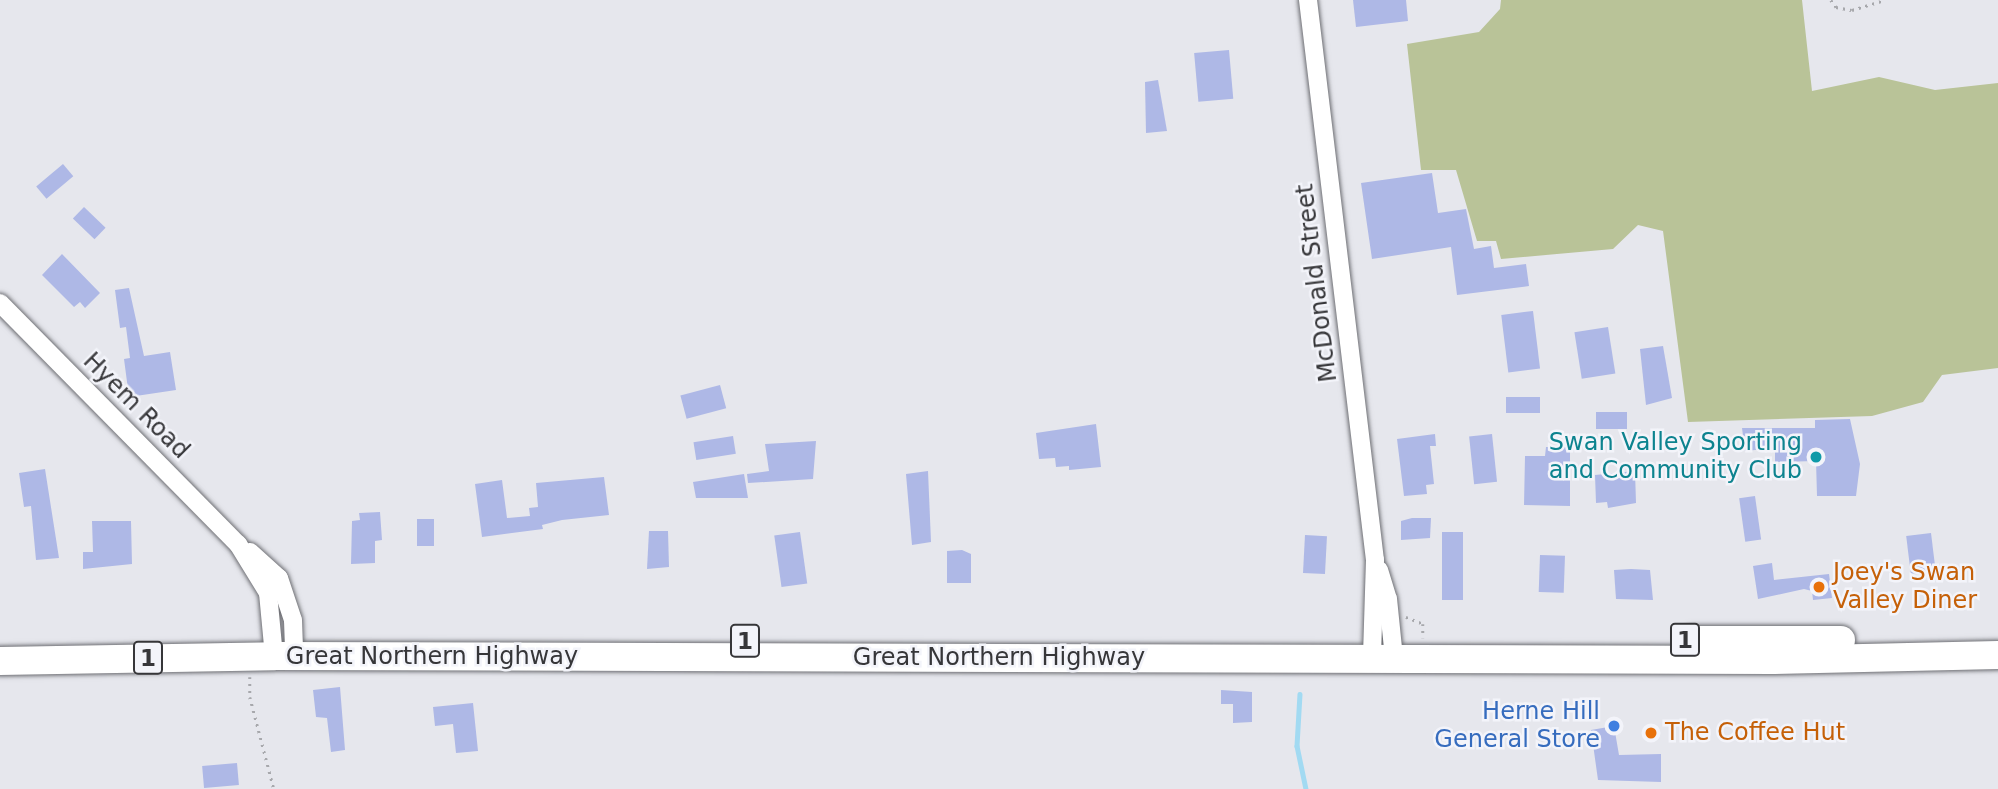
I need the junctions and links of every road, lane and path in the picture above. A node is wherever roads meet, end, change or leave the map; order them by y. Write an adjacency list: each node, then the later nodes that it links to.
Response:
1 (1308, 0): 7 (street, McDonald Street)
2 (1831, 0): 3 (path)
3 (1885, 0)
4 (0, 303): 8 (street, Hyem Road)
5 (1998, 638): 7 (highway, Great Northern Highway / 1)
6 (0, 642): 8 (highway, Great Northern Highway / 1)
7 (1383, 649): 8 (highway, Great Northern Highway / 1); 9 (highway, Great Northern Highway / 1)
8 (277, 650): 10 (highway, Great Northern Highway / 1); 11 (path)
9 (1998, 655)
10 (0, 661)
11 (274, 789)

